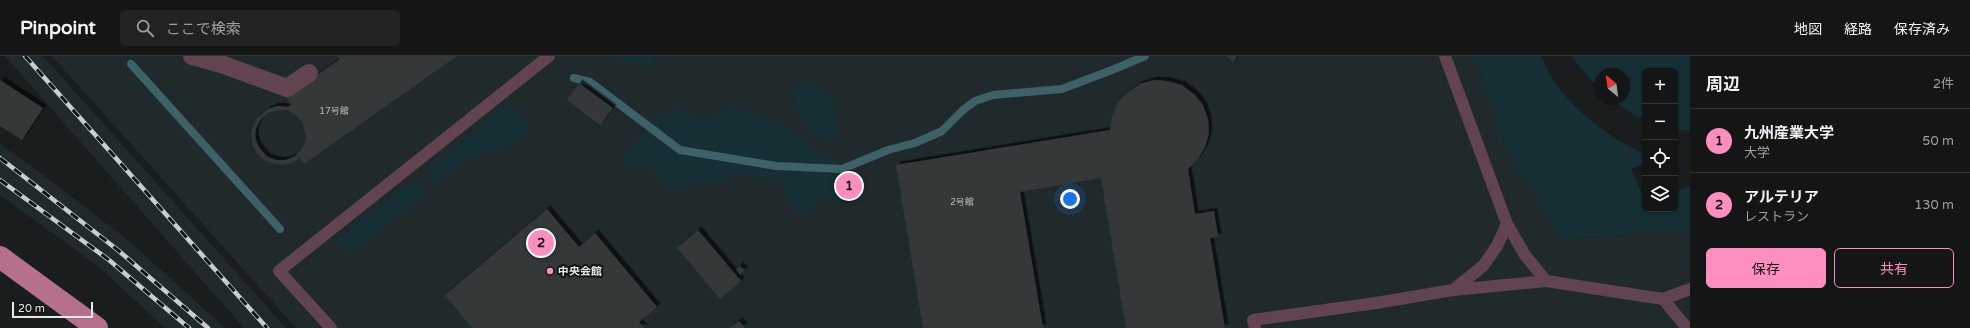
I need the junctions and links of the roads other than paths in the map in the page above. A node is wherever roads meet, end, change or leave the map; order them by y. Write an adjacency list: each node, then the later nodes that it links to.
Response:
1 (192, 56): 4 (street)
2 (549, 56): 12 (lane)
3 (1445, 56): 5 (lane)
4 (309, 73)
5 (1507, 224): 7 (lane); 8 (lane)
6 (0, 257): 11 (highway)
7 (1546, 281): 8 (lane); 10 (lane)
8 (1453, 290): 13 (lane)
9 (1690, 290): 10 (lane)
10 (1663, 300): 14 (lane)
11 (97, 328)
12 (331, 328)
13 (1254, 328)
14 (1687, 328)

